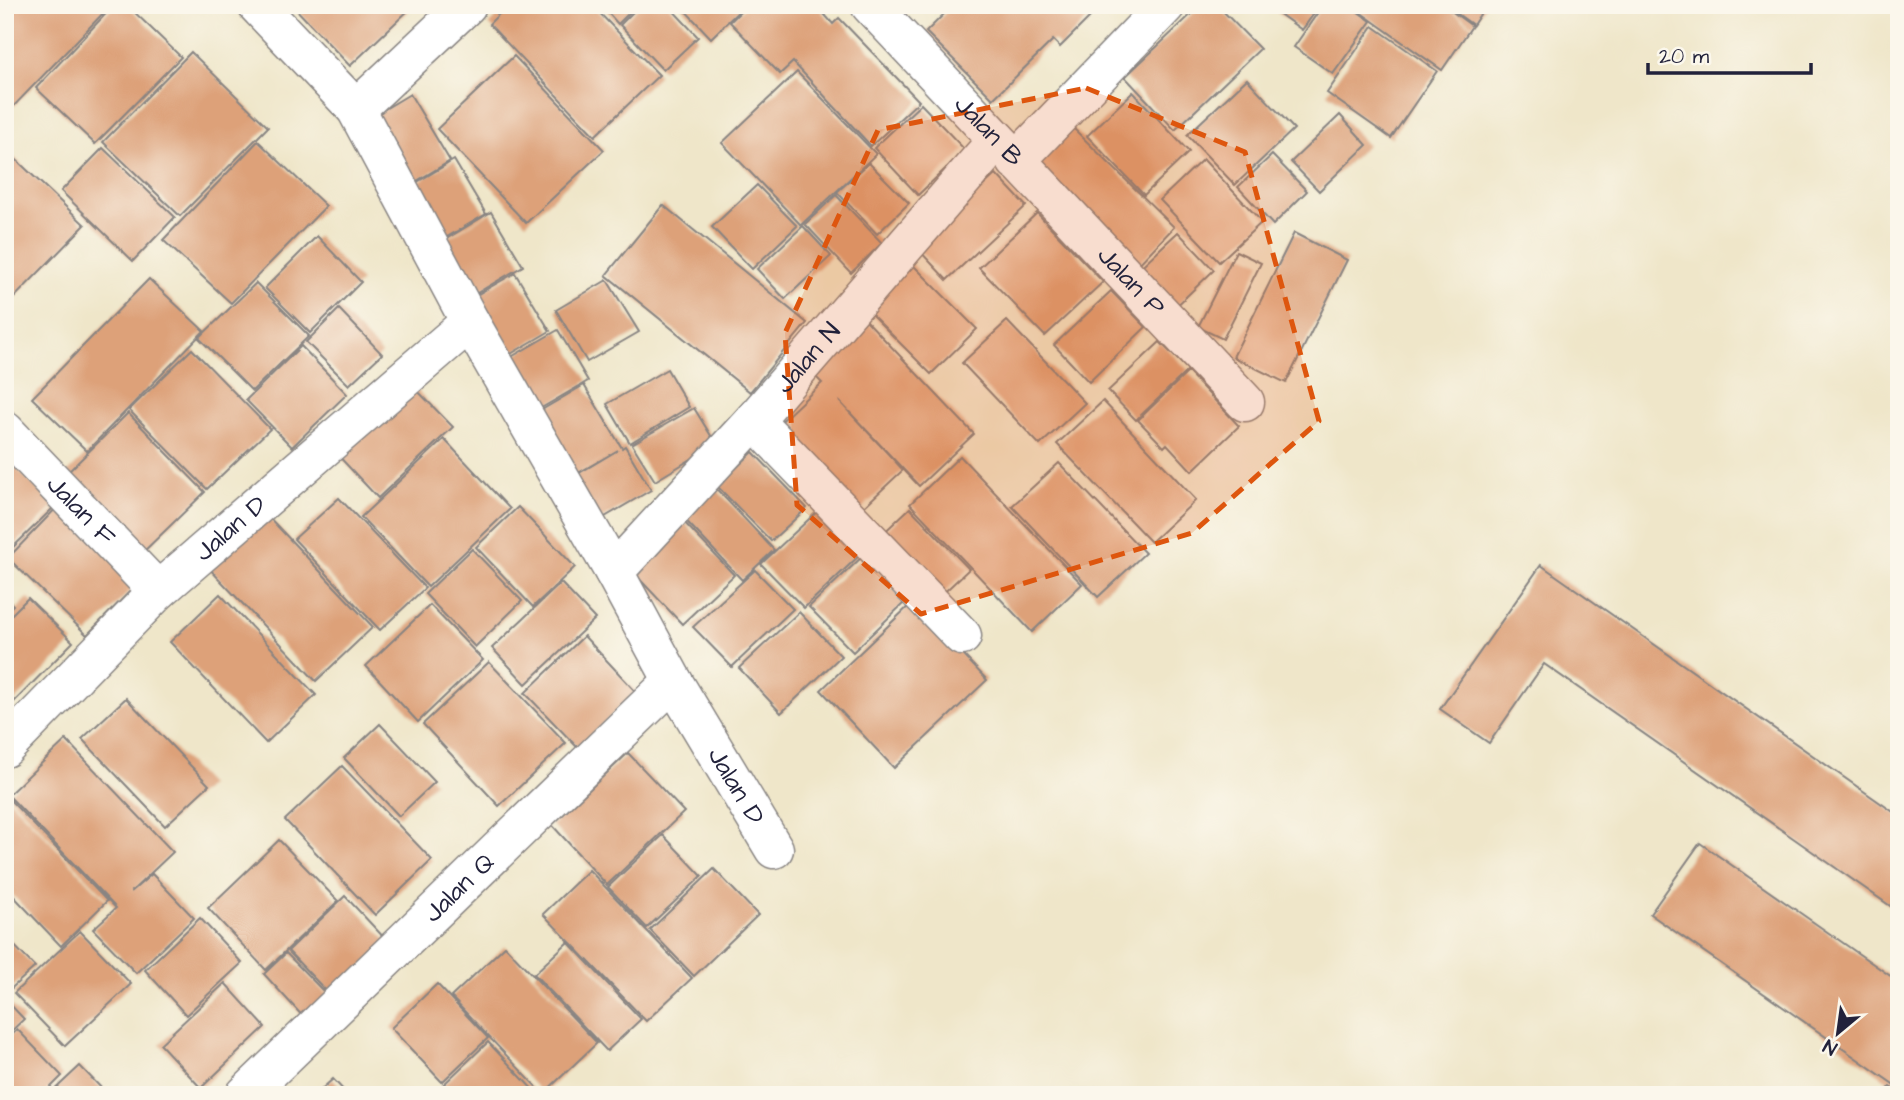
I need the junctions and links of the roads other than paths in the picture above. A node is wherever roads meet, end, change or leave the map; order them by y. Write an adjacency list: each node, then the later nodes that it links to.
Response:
1 (257, 5): 5 (street, Jalan D)
2 (467, 5): 5 (street)
3 (870, 5): 6 (street, Jalan B)
4 (1166, 5): 6 (street, Jalan B)
5 (356, 109): 7 (street, Jalan D)
6 (1007, 150): 8 (street, Jalan P); 9 (street, Jalan N)
7 (470, 322): 11 (street, Jalan D); 12 (street, Jalan D)
8 (1245, 402)
9 (754, 420): 11 (street, Jalan N); 13 (street)
10 (5, 431): 12 (street, Jalan F)
11 (614, 572): 14 (street, Jalan D)
12 (158, 591): 15 (street, Jalan D)
13 (962, 636)
14 (673, 681): 16 (street, Jalan D); 17 (street, Jalan Q)
15 (8, 740)
16 (774, 849)
17 (244, 1095)

